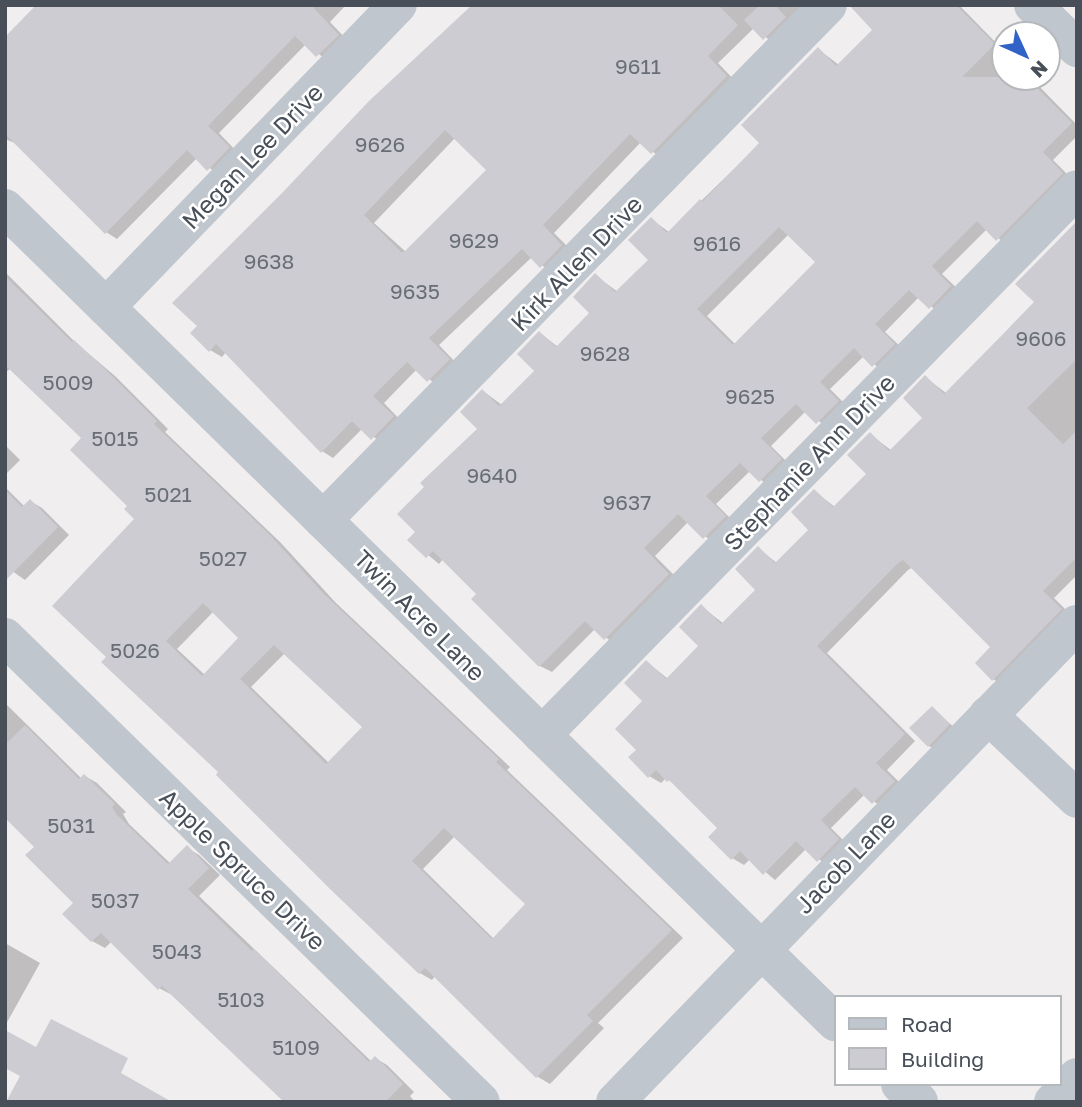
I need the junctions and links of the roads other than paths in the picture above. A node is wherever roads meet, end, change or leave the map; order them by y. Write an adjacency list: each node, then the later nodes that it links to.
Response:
1 (398, 5): 7 (street, Megan Lee Drive)
2 (828, 5): 8 (street, Kirk Allen Drive)
3 (1032, 5): 4 (street)
4 (1077, 48)
5 (1077, 189): 12 (street, Stephanie Ann Drive)
6 (5, 208): 7 (street, Twin Acre Lane)
7 (106, 307): 8 (street, Twin Acre Lane)
8 (323, 520): 12 (street, Twin Acre Lane)
9 (1077, 624): 11 (street, Jacob Lane)
10 (5, 637): 18 (street, Apple Spruce Drive)
11 (988, 715): 13 (street); 14 (street, Jacob Lane)
12 (542, 735): 14 (street, Twin Acre Lane)
13 (1077, 799)
14 (760, 950): 15 (street, Twin Acre Lane); 19 (street, Jacob Lane)
15 (834, 1021)
16 (1077, 1077): 21 (street)
17 (903, 1086): 20 (street)
18 (481, 1102)
19 (615, 1102)
20 (919, 1102)
21 (1053, 1102)

